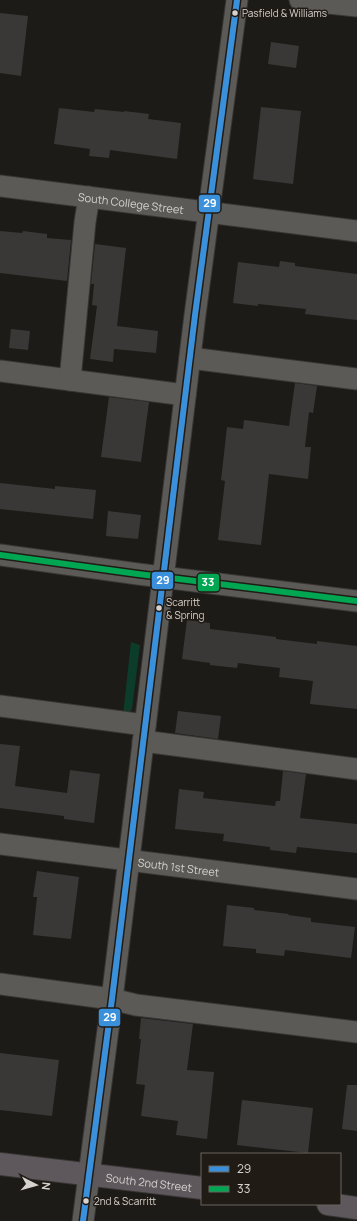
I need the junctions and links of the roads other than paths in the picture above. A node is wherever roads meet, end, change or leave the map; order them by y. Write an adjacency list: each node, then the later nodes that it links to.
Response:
1 (236, 0): 6 (street)
2 (300, 0): 3 (street)
3 (357, 6)
4 (0, 186): 5 (street, South College Street)
5 (89, 197): 6 (street, South College Street); 11 (street)
6 (209, 212): 7 (street, South College Street); 8 (street)
7 (357, 231)
8 (190, 358): 10 (street); 12 (street)
9 (0, 372): 11 (street)
10 (357, 379)
11 (70, 380): 12 (street)
12 (185, 395): 14 (street)
13 (0, 555): 14 (street)
14 (163, 577): 15 (street); 17 (street)
15 (357, 601)
16 (0, 706): 17 (street)
17 (144, 733): 18 (street); 20 (street)
18 (357, 769)
19 (0, 844): 20 (street, South 1st Street)
20 (129, 860): 21 (street, South 1st Street); 23 (street)
21 (357, 889)
22 (0, 984): 23 (street)
23 (112, 999): 24 (street); 26 (street)
24 (357, 1032)
25 (0, 1164): 26 (main road, South 2nd Street)
26 (89, 1174): 27 (main road, South 2nd Street); 30 (street)
27 (201, 1188)
28 (335, 1205): 29 (main road)
29 (357, 1208)
30 (83, 1221)

